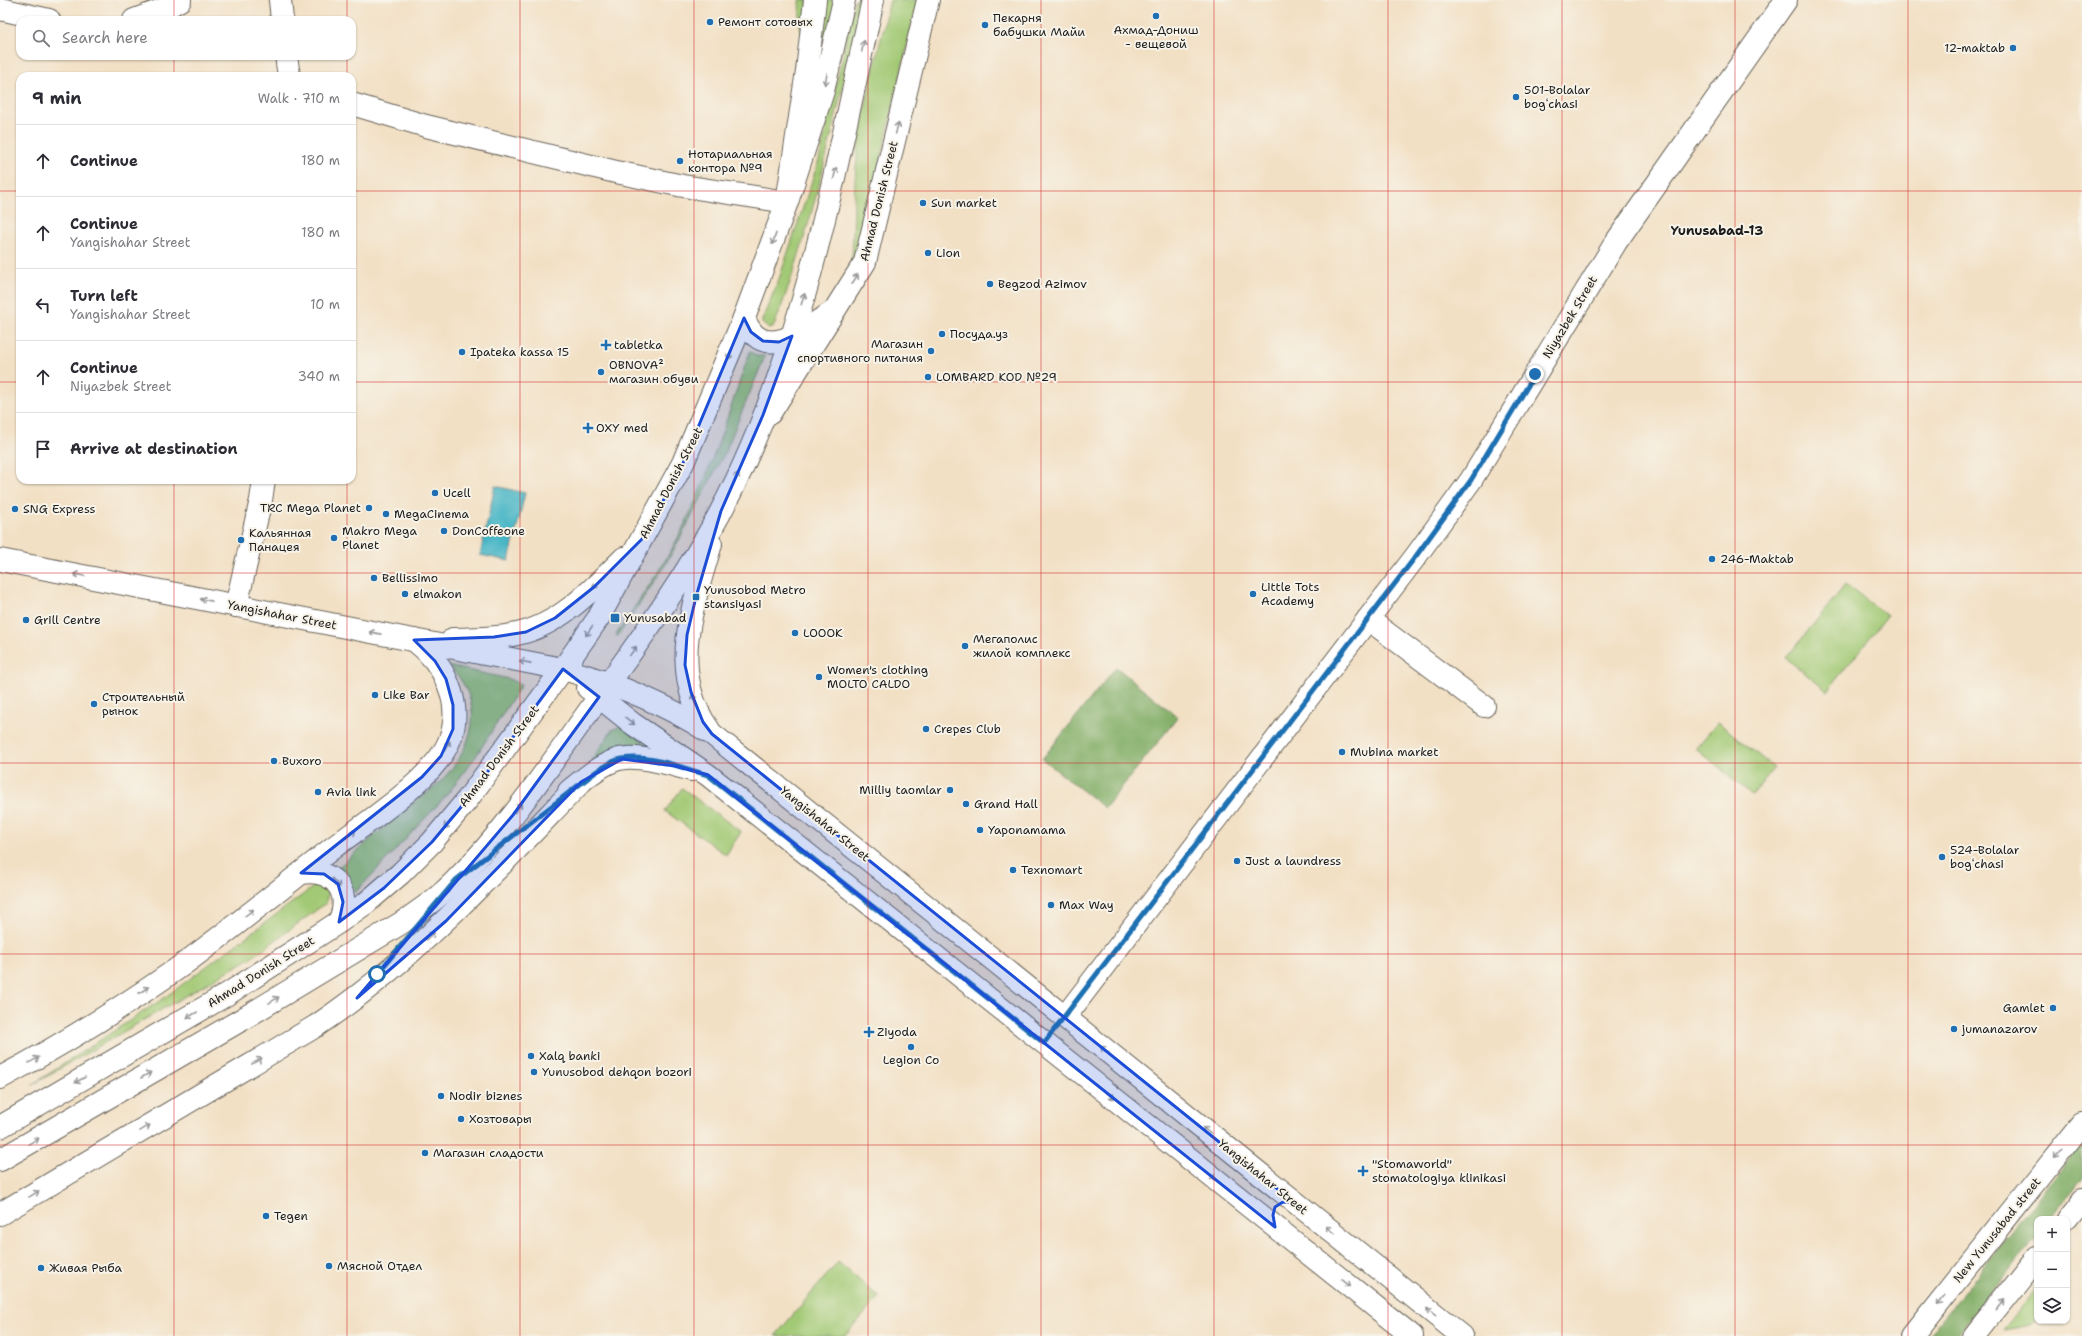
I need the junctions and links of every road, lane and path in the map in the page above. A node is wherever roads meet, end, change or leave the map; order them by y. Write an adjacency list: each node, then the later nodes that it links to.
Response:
1 (180, 0): 10 (main road)
2 (280, 0): 11 (main road)
3 (815, 0): 15 (main road, Ahmad Donish Street)
4 (844, 0): 15 (main road, Ahmad Donish Street, one-way to 15)
5 (873, 0): 18 (main road, Ahmad Donish Street, one-way to 5)
6 (928, 0): 16 (main road, Ahmad Donish Street, one-way to 6)
7 (1786, 0): 25 (main road, Niyazbek Street)
8 (0, 9): 9 (main road)
9 (31, 16)
10 (145, 16)
11 (282, 16)
12 (287, 60): 13 (main road)
13 (288, 72)
14 (356, 105): 15 (main road)
15 (787, 202): 17 (main road, Ahmad Donish Street, one-way to 17)
16 (833, 312): 18 (main road); 19 (main road, Ahmad Donish Street)
17 (744, 318): 18 (main road); 22 (main road, Ahmad Donish Street, one-way to 22)
18 (792, 336): 19 (main road, Ahmad Donish Street)
19 (751, 445): 21 (main road, Ahmad Donish Street, one-way to 19)
20 (263, 484): 24 (main road)
21 (721, 511): 28 (main road, Ahmad Donish Street, one-way to 21); 30 (main road, one-way to 21)
22 (644, 537): 26 (main road, one-way to 26); 27 (main road, Ahmad Donish Street, one-way to 27)
23 (0, 560): 24 (main road, Yangishahar Street, one-way to 23)
24 (236, 606): 26 (main road, Yangishahar Street, one-way to 24)
25 (1368, 619): 29 (main road); 37 (main road, Niyazbek Street)
26 (414, 640): 27 (main road, Yangishahar Street, one-way to 26); 33 (main road, one-way to 26)
27 (563, 669): 28 (main road, Yangishahar Street); 35 (main road, Ahmad Donish Street, one-way to 35)
28 (604, 690): 30 (main road, Yangishahar Street); 31 (main road, Yangishahar Street, one-way to 31); 34 (main road, Ahmad Donish Street, one-way to 28)
29 (1484, 706)
30 (712, 734): 37 (main road, Yangishahar Street)
31 (708, 775): 32 (main road); 38 (main road, Yangishahar Street)
32 (581, 782): 34 (main road); 36 (main road, one-way to 32)
33 (301, 873): 35 (main road, one-way to 35); 39 (main road, one-way to 33)
34 (456, 880): 36 (main road); 42 (main road, Ahmad Donish Street, one-way to 34)
35 (339, 922): 41 (main road, Ahmad Donish Street, one-way to 41)
36 (358, 998): 45 (main road, one-way to 36)
37 (1065, 1017): 38 (main road); 44 (main road, Yangishahar Street, one-way to 37)
38 (1044, 1043): 47 (main road, Yangishahar Street, one-way to 47)
39 (0, 1078)
40 (2082, 1124): 51 (main road, New Yunusabad street, one-way to 51)
41 (0, 1127)
42 (0, 1160)
43 (2082, 1201): 46 (main road)
44 (1295, 1203): 47 (main road); 50 (main road, Yangishahar Street, one-way to 44)
45 (0, 1214)
46 (2070, 1216)
47 (1275, 1227): 49 (main road, Yangishahar Street, one-way to 49)
48 (2034, 1261): 52 (main road, one-way to 48)
49 (1412, 1336)
50 (1462, 1336)
51 (1913, 1336)
52 (1974, 1336)

